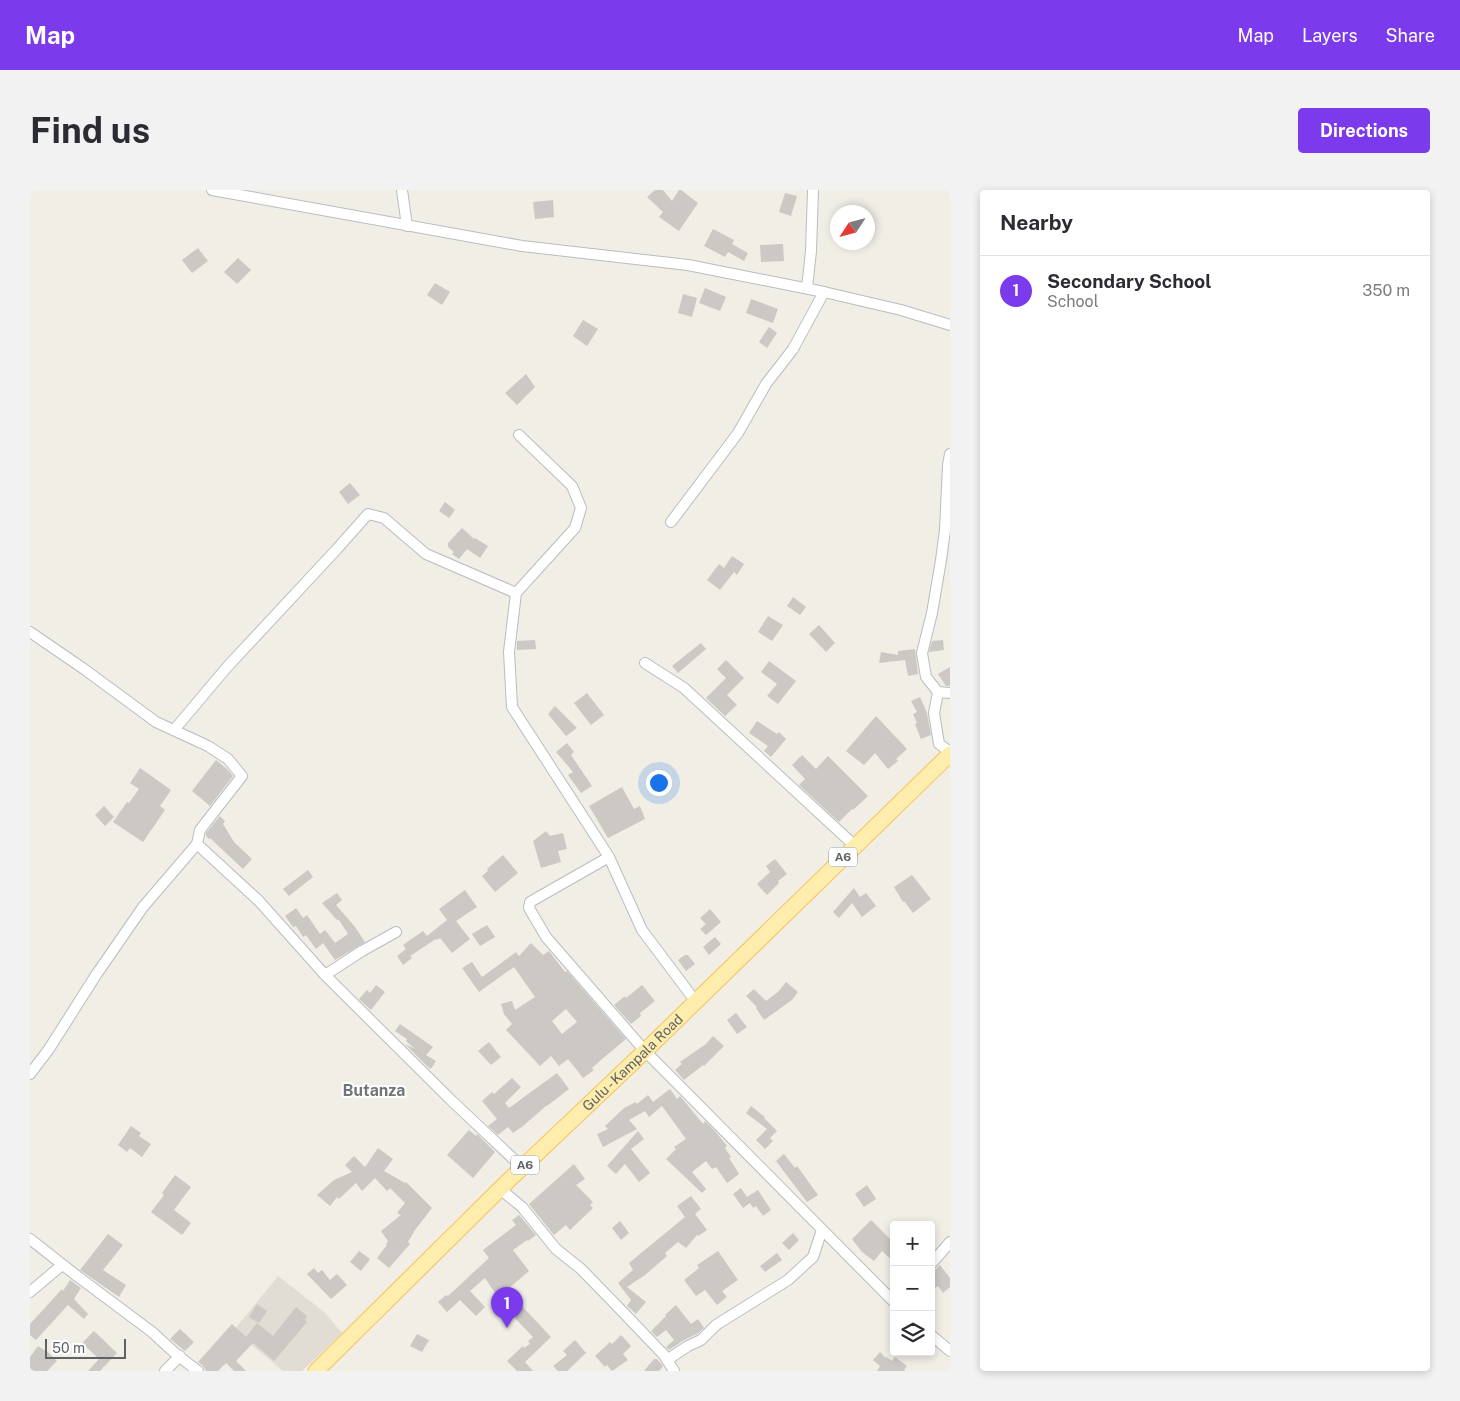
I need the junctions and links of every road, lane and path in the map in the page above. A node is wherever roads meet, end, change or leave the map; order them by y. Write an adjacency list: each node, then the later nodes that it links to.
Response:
1 (212, 190): 4 (street)
2 (402, 190): 4 (street)
3 (813, 190): 5 (street)
4 (407, 226): 5 (street)
5 (807, 288): 6 (street)
6 (824, 292): 7 (street); 10 (street)
7 (950, 325)
8 (519, 435): 11 (street)
9 (950, 454): 14 (street)
10 (671, 522)
11 (516, 593): 16 (street); 20 (street)
12 (30, 632): 16 (street)
13 (646, 663): 19 (street)
14 (938, 692): 15 (street); 17 (street)
15 (950, 693)
16 (174, 730): 18 (street)
17 (950, 753): 19 (main road, Gulu - Kampala Road / A6)
18 (197, 844): 22 (street); 25 (street)
19 (854, 846): 23 (main road, Gulu - Kampala Road / A6)
20 (609, 857): 23 (street); 24 (street)
21 (396, 932): 22 (street)
22 (325, 975): 26 (street)
23 (696, 1002): 24 (main road, Gulu - Kampala Road / A6)
24 (645, 1051): 26 (main road, Gulu - Kampala Road / A6); 28 (street)
25 (30, 1074)
26 (522, 1168): 27 (main road, Gulu - Kampala Road / A6)
27 (500, 1189): 38 (street); 41 (main road, Gulu - Kampala Road / A6)
28 (822, 1230): 34 (street); 38 (street)
29 (30, 1239): 32 (street)
30 (950, 1242): 31 (street)
31 (935, 1259)
32 (62, 1265): 33 (street); 37 (street)
33 (30, 1292)
34 (890, 1298)
35 (935, 1338): 36 (street)
36 (950, 1351)
37 (180, 1356): 39 (street); 40 (street)
38 (667, 1360): 42 (street)
39 (165, 1371)
40 (198, 1371)
41 (316, 1371)
42 (674, 1371)

